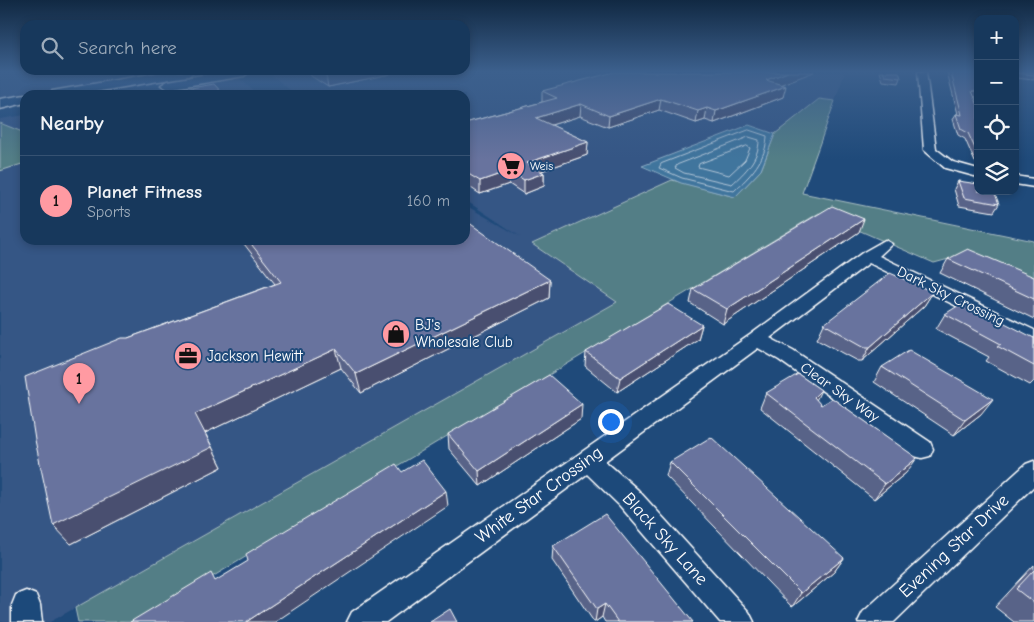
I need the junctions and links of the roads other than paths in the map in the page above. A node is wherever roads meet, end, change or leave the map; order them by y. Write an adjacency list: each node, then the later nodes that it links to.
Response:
1 (19, 101): 3 (main road)
2 (925, 101): 6 (street)
3 (0, 104)
4 (20, 110): 5 (main road)
5 (0, 114)
6 (974, 171)
7 (1019, 181): 8 (street)
8 (1034, 183)
9 (876, 250): 10 (street, Dark Sky Crossing); 11 (street, White Star Crossing)
10 (1034, 338)
11 (757, 339): 12 (street, Clear Sky Way); 13 (street, White Star Crossing)
12 (922, 449)
13 (588, 460): 15 (street, White Star Crossing); 16 (street, Black Sky Lane)
14 (1034, 470): 17 (street, Evening Star Drive)
15 (362, 622)
16 (739, 622)
17 (873, 622)

